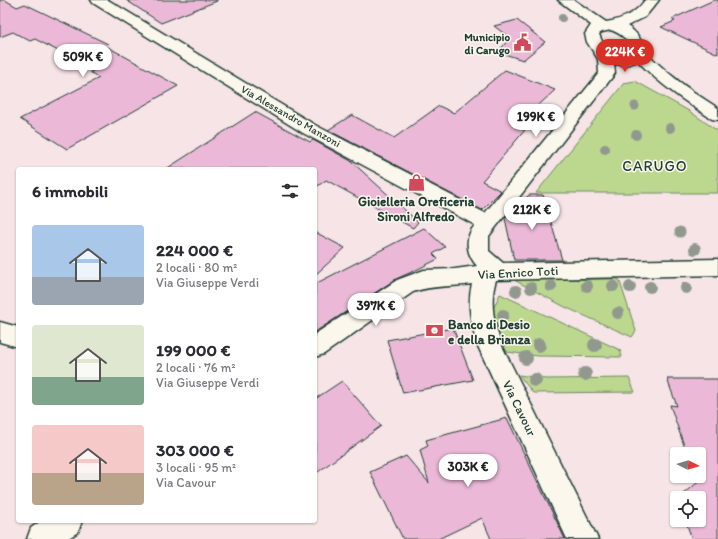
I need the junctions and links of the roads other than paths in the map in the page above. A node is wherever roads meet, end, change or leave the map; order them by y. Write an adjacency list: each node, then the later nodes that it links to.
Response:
1 (98, 0): 9 (street, Via Alessandro Manzoni)
2 (565, 0): 4 (street)
3 (652, 0): 5 (street)
4 (603, 28): 5 (street); 7 (street)
5 (629, 28): 6 (street)
6 (638, 52): 7 (street); 8 (street)
7 (602, 54): 9 (street)
8 (718, 115)
9 (484, 228): 11 (street); 12 (street)
10 (718, 267): 11 (street, Via Enrico Toti)
11 (493, 272): 12 (street, Via Enrico Toti); 18 (street, Via Cavour)
12 (424, 279): 15 (street, Via Enrico Toti)
13 (0, 332): 14 (street)
14 (16, 336)
15 (317, 346)
16 (64, 523): 17 (street)
17 (42, 539)
18 (583, 539)

